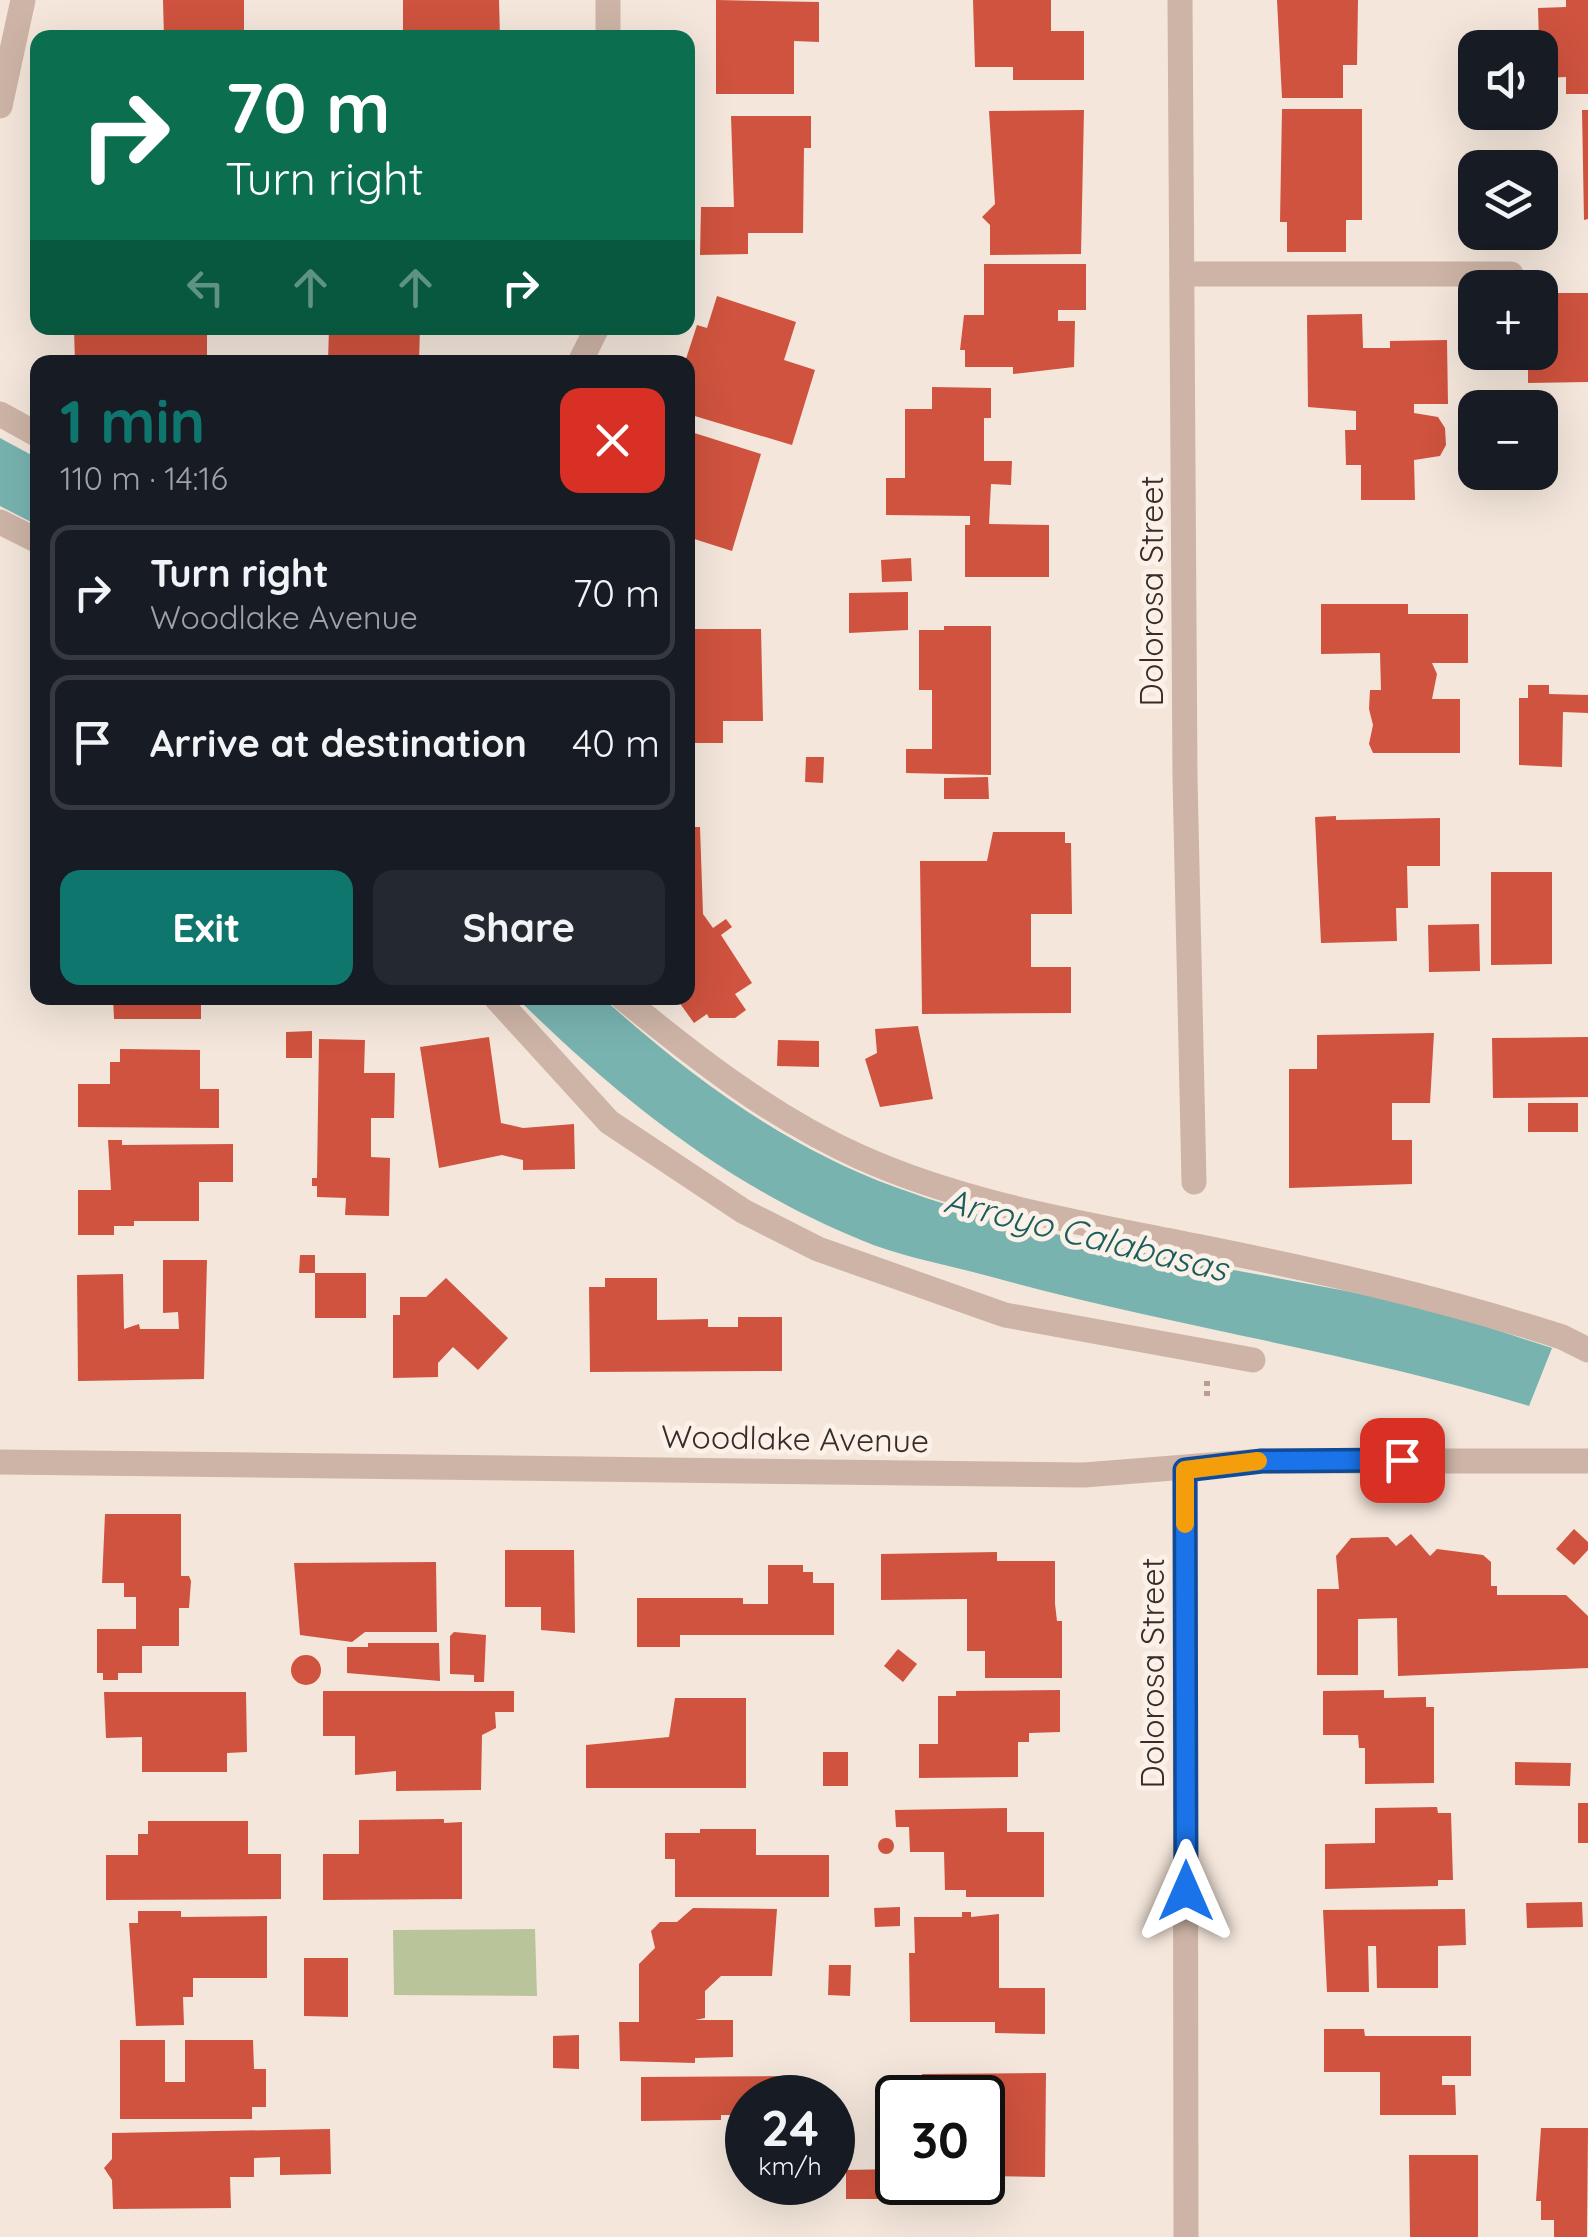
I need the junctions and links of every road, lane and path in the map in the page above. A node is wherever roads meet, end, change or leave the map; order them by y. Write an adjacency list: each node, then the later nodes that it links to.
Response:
1 (22, 0): 5 (street)
2 (608, 0): 4 (street)
3 (1180, 0): 6 (street, Dolorosa Street)
4 (608, 30)
5 (0, 106)
6 (1182, 274): 7 (street); 14 (street, Dolorosa Street)
7 (1458, 274)
8 (0, 414): 9 (street)
9 (30, 431)
10 (0, 522): 11 (street)
11 (30, 537)
12 (502, 1005): 16 (street)
13 (630, 1005): 15 (street)
14 (1194, 1182)
15 (1588, 1350)
16 (1253, 1360)
17 (1588, 1461): 19 (street, Woodlake Avenue)
18 (0, 1462): 19 (street, Woodlake Avenue)
19 (1185, 1470): 20 (street, Dolorosa Street)
20 (1186, 2237)

